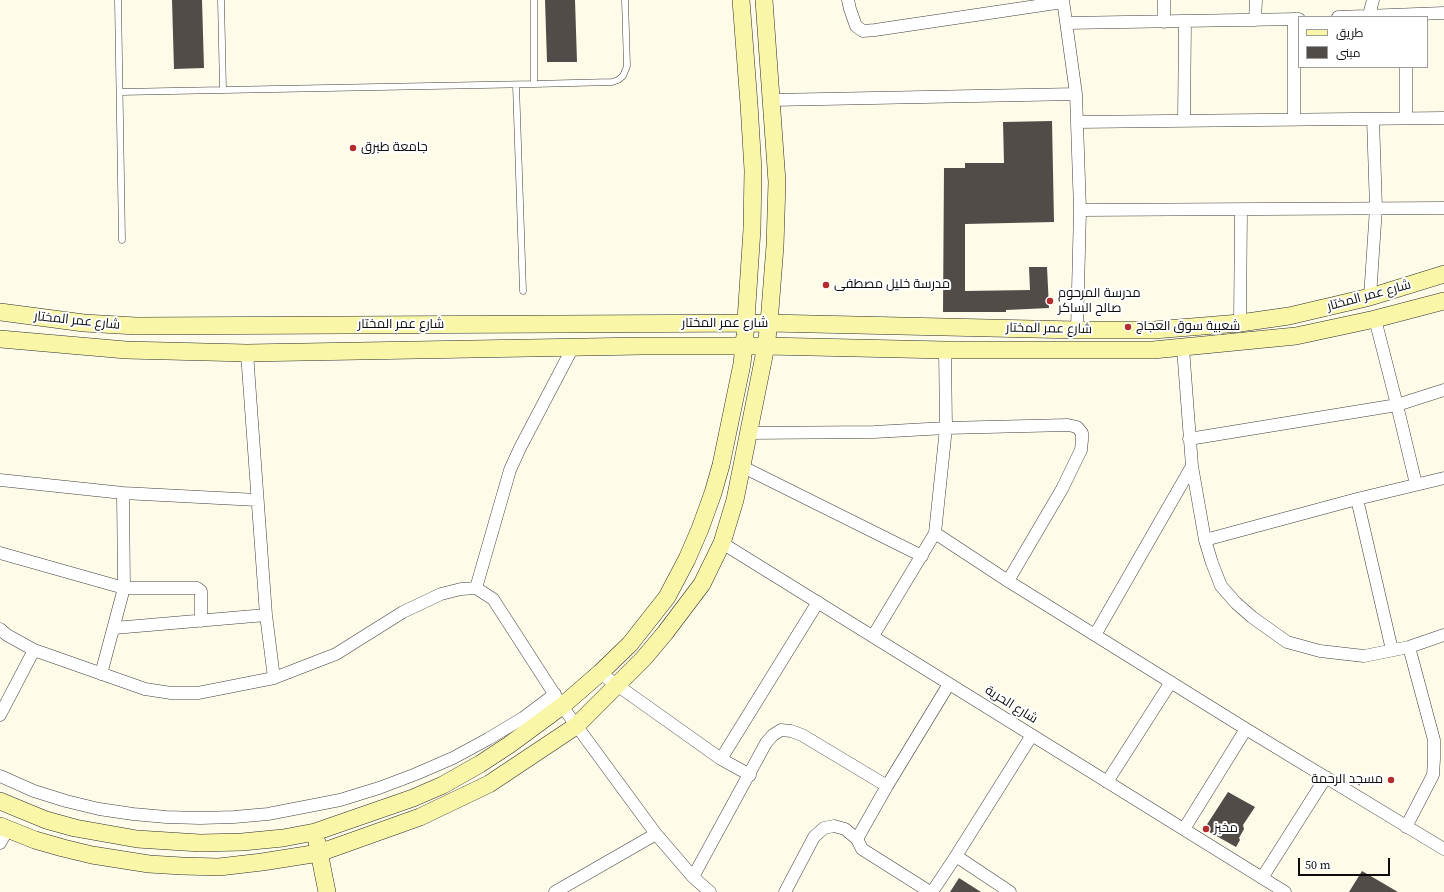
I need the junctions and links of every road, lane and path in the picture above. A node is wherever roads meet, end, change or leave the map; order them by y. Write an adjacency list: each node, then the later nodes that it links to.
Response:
1 (118, 0): 25 (lane)
2 (221, 0): 24 (lane)
3 (534, 0): 22 (lane)
4 (625, 0): 22 (lane)
5 (740, 0): 47 (street)
6 (764, 0): 27 (street)
7 (848, 0): 11 (street)
8 (1164, 0): 18 (street)
9 (1256, 0): 17 (street)
10 (1373, 0): 13 (street)
11 (1063, 1): 20 (street)
12 (1444, 13): 14 (street)
13 (1369, 15): 14 (street); 15 (street)
14 (1406, 15)
15 (1354, 16)
16 (1297, 19): 17 (street); 31 (street)
17 (1256, 20): 19 (street)
18 (1164, 22): 19 (street); 20 (street)
19 (1185, 22): 32 (street)
20 (1067, 23): 26 (street)
21 (1406, 68): 28 (street)
22 (534, 84): 23 (lane)
23 (516, 85): 24 (lane); 40 (lane)
24 (223, 89): 25 (lane)
25 (120, 92): 38 (lane)
26 (1076, 94): 27 (street); 33 (street)
27 (772, 100): 45 (street)
28 (1406, 118): 29 (street); 30 (street)
29 (1444, 118)
30 (1373, 119): 31 (street); 34 (street)
31 (1294, 120): 32 (street)
32 (1184, 121): 33 (street)
33 (1077, 122): 36 (street)
34 (1376, 208): 35 (street); 37 (street); 41 (street)
35 (1444, 208)
36 (1080, 210): 37 (street); 48 (street)
37 (1241, 210): 46 (street)
38 (122, 240)
39 (1444, 274): 41 (street, شارع عمر المختار)
40 (523, 291)
41 (1370, 298): 46 (street, شارع عمر المختار)
42 (1444, 301): 44 (street, شارع عمر المختار)
43 (2, 312): 47 (street, شارع عمر المختار); 49 (street)
44 (1375, 319): 53 (street, شارع عمر المختار); 57 (street)
45 (769, 323): 47 (street, شارع عمر المختار); 48 (street, شارع عمر المختار); 51 (street)
46 (1240, 323): 48 (street, شارع عمر المختار)
47 (745, 324): 50 (street)
48 (1077, 330)
49 (1, 339): 55 (street, شارع عمر المختار)
50 (744, 346): 51 (street, شارع عمر المختار); 52 (street, شارع عمر المختار); 88 (street)
51 (766, 346): 54 (street, شارع عمر المختار); 59 (street)
52 (573, 347): 55 (street, شارع عمر المختار); 76 (street)
53 (1183, 348): 54 (street, شارع عمر المختار); 60 (street)
54 (945, 350): 58 (street)
55 (247, 353): 68 (street)
56 (1444, 390): 57 (street)
57 (1397, 405): 60 (street); 65 (street)
58 (946, 428): 59 (street); 69 (street); 74 (street)
59 (748, 432): 61 (street)
60 (1189, 440): 62 (street)
61 (741, 466): 71 (street); 73 (street)
62 (1192, 466): 70 (street); 82 (street)
63 (1444, 478): 65 (street)
64 (0, 480): 66 (street)
65 (1416, 484): 67 (street)
66 (123, 493): 68 (street); 75 (street)
67 (1357, 499): 70 (street); 87 (street)
68 (257, 500): 78 (street)
69 (935, 533): 73 (street); 74 (street)
70 (1205, 540): 87 (street)
71 (722, 543): 77 (street, شارع الحرية); 93 (street)
72 (0, 552): 75 (street)
73 (922, 556): 84 (street)
74 (1008, 581): 82 (street)
75 (124, 588): 79 (street); 80 (street)
76 (476, 588): 90 (street); 94 (street)
77 (818, 602): 84 (street, شارع الحرية); 99 (street)
78 (266, 615): 79 (street); 90 (street)
79 (201, 621): 80 (street)
80 (114, 628): 89 (street)
81 (0, 629): 86 (street)
82 (1095, 635): 91 (street)
83 (1444, 635): 85 (street)
84 (873, 636): 92 (street, شارع الحرية)
85 (1409, 647): 87 (street); 106 (street)
86 (34, 650): 89 (street); 95 (street)
87 (1392, 650)
88 (600, 673): 93 (street); 94 (street)
89 (101, 674): 90 (street)
90 (274, 678)
91 (1170, 682): 97 (street); 103 (street)
92 (949, 684): 98 (street, شارع الحرية); 104 (street)
93 (616, 686): 96 (street); 99 (street)
94 (558, 700): 96 (street); 101 (street); 108 (street)
95 (0, 715)
96 (576, 726): 110 (street); 113 (street)
97 (1246, 729): 102 (street); 107 (street)
98 (1032, 735): 103 (street, شارع الحرية); 114 (street)
99 (721, 759): 100 (street)
100 (750, 775): 104 (street); 115 (street)
101 (0, 776)
102 (1326, 777): 106 (street); 116 (street)
103 (1107, 782): 107 (street, شارع الحرية)
104 (887, 786): 111 (street)
105 (0, 801): 108 (street)
106 (1406, 827): 112 (street)
107 (1184, 829): 116 (street, شارع الحرية)
108 (315, 832): 113 (street)
109 (3, 833): 113 (street)
110 (656, 834): 115 (street); 118 (street)
111 (857, 839): 120 (street); 121 (street)
112 (1444, 849)
113 (319, 853): 117 (street)
114 (956, 856): 121 (street); 122 (street)
115 (693, 877): 119 (street)
116 (1262, 878): 123 (street, شارع الحرية)
117 (326, 892)
118 (555, 892)
119 (710, 892)
120 (785, 892)
121 (931, 892)
122 (1010, 892)
123 (1285, 892)

